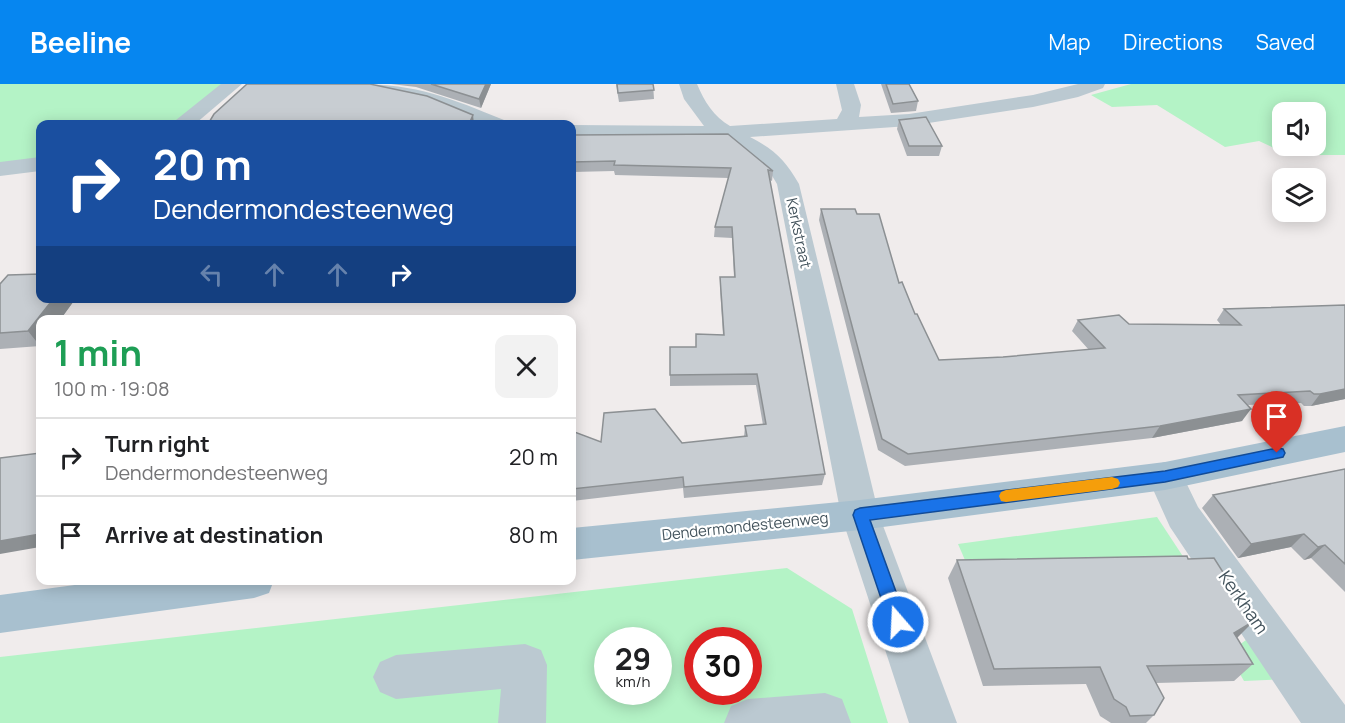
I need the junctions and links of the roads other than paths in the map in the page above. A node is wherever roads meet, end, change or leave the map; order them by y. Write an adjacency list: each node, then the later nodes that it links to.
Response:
1 (232, 84): 6 (street)
2 (367, 84): 7 (street)
3 (688, 84): 10 (street, Kerkstraat)
4 (845, 84): 8 (street)
5 (1096, 84): 8 (street)
6 (188, 120)
7 (487, 120)
8 (844, 123): 10 (street)
9 (576, 131): 10 (street)
10 (729, 132): 15 (street, Kerkstraat)
11 (36, 164): 12 (street)
12 (0, 169)
13 (1345, 439): 14 (main road, Dendermondesteenweg)
14 (1165, 476): 15 (main road, Dendermondesteenweg); 24 (street, Kerkham)
15 (860, 515): 16 (main road, Dendermondesteenweg); 23 (street)
16 (576, 544)
17 (217, 585): 18 (main road)
18 (0, 614)
19 (396, 677): 20 (street)
20 (522, 723)
21 (748, 723): 22 (street)
22 (827, 723)
23 (933, 723)
24 (1329, 723)

